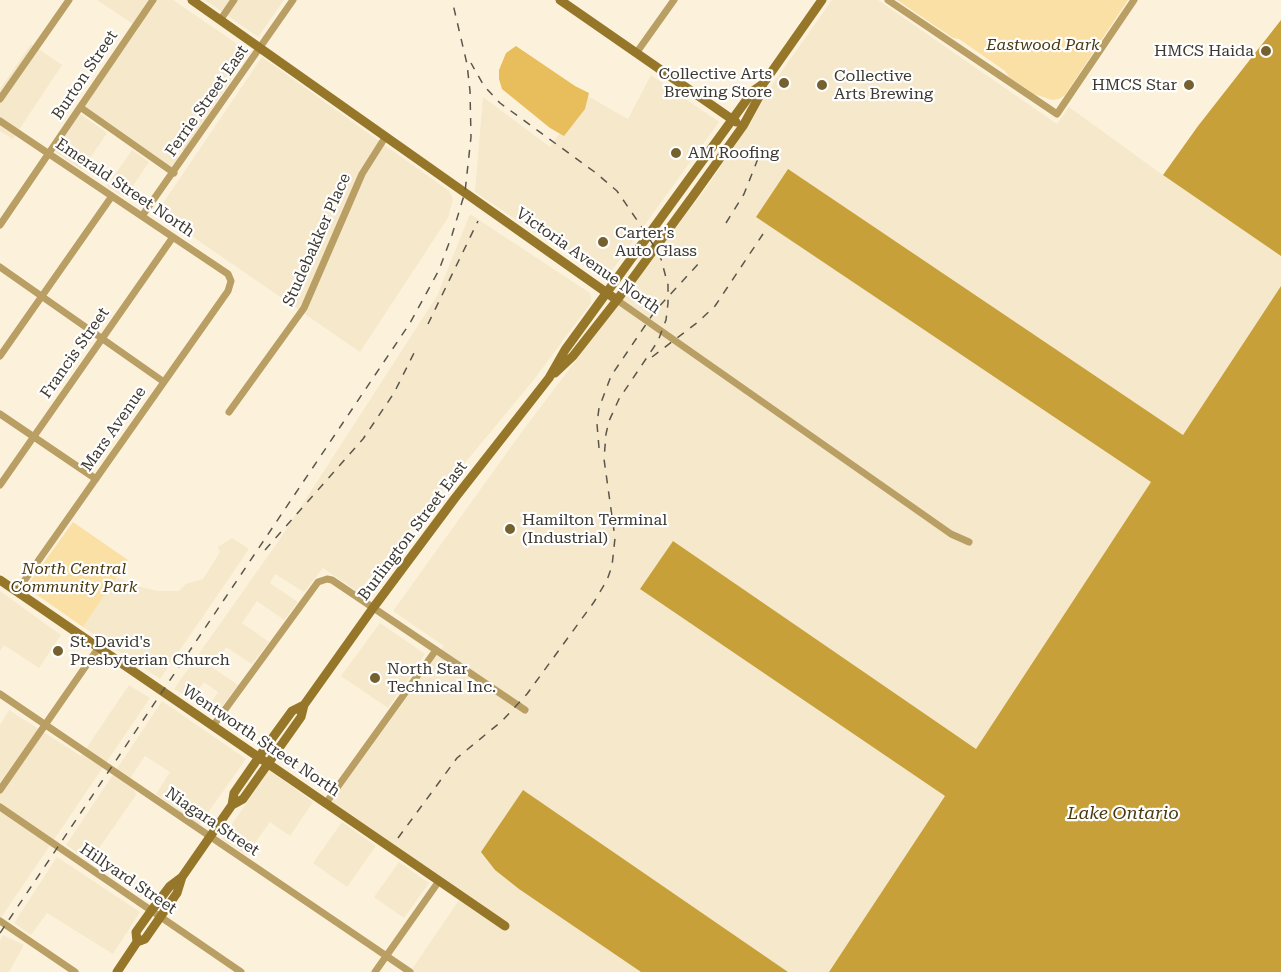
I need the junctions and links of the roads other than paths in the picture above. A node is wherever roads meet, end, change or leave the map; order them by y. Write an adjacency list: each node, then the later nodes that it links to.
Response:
1 (69, 0): 15 (street)
2 (153, 0): 16 (street, Burton Street)
3 (192, 0): 11 (main road, Victoria Avenue North)
4 (234, 0): 11 (street)
5 (293, 0): 12 (street, Ferrie Street East)
6 (560, 0): 13 (main road)
7 (674, 0): 13 (street)
8 (822, 0): 14 (main road, Burlington Street East)
9 (888, 0): 10 (street)
10 (1134, 0)
11 (221, 20): 12 (main road, Victoria Avenue North)
12 (260, 49): 20 (main road, Victoria Avenue North); 22 (street, Ferrie Street East)
13 (637, 52): 17 (main road)
14 (763, 84): 17 (main road, Burlington Street East); 19 (main road, Burlington Street East)
15 (0, 99)
16 (80, 107): 21 (street, Burton Street); 22 (street)
17 (733, 120): 19 (main road); 29 (main road, Burlington Street East)
18 (0, 121): 21 (street, Emerald Street North)
19 (743, 126): 31 (main road, Burlington Street East)
20 (386, 136): 29 (main road, Victoria Avenue North); 36 (street, Studebakker Place)
21 (49, 153): 23 (street, Emerald Street North); 25 (street, Burton Street)
22 (174, 173): 24 (street, Ferrie Street East)
23 (112, 196): 24 (street, Emerald Street North); 30 (street)
24 (142, 216): 26 (street, Emerald Street North)
25 (0, 225)
26 (173, 237): 28 (street, Emerald Street North); 32 (street, Francis Street)
27 (0, 267): 30 (street)
28 (231, 281): 35 (street, Mars Avenue)
29 (607, 293): 31 (main road, Victoria Avenue North); 34 (main road, Burlington Street East)
30 (42, 297): 32 (street); 33 (street)
31 (617, 300): 34 (main road, Burlington Street East); 41 (street, Victoria Avenue North)
32 (102, 338): 35 (street); 38 (street, Francis Street)
33 (0, 356)
34 (549, 378): 44 (main road, Burlington Street East)
35 (164, 382): 39 (street, Mars Avenue)
36 (229, 412)
37 (0, 414): 38 (street)
38 (34, 436): 39 (street); 40 (street, Francis Street)
39 (96, 479): 43 (street, Mars Avenue)
40 (0, 484)
41 (969, 542)
42 (0, 580): 43 (main road, Wentworth Street North)
43 (17, 591): 45 (main road, Wentworth Street North)
44 (373, 608): 46 (street); 48 (main road, Burlington Street East); 51 (street)
45 (99, 647): 50 (street); 51 (main road, Wentworth Street North)
46 (436, 650): 49 (street); 55 (street)
47 (0, 694): 50 (street, Niagara Street)
48 (304, 705): 52 (main road, Burlington Street East); 53 (main road, Burlington Street East)
49 (525, 710)
50 (45, 724): 54 (street); 58 (street, Niagara Street)
51 (213, 726): 52 (main road, Wentworth Street North)
52 (259, 757): 53 (main road, Wentworth Street North); 56 (main road, Burlington Street East)
53 (267, 763): 55 (main road, Wentworth Street North); 56 (main road, Burlington Street East)
54 (0, 790)
55 (326, 803): 60 (main road, Wentworth Street North)
56 (232, 805): 58 (main road, Burlington Street East)
57 (0, 807): 61 (street, Hillyard Street)
58 (210, 837): 59 (main road, Burlington Street East); 66 (street, Niagara Street)
59 (182, 877): 61 (main road, Burlington Street East); 62 (main road, Burlington Street East)
60 (439, 881): 64 (main road, Wentworth Street North); 66 (street)
61 (151, 911): 62 (street, Hillyard Street); 65 (main road, Burlington Street East)
62 (160, 917): 65 (main road, Burlington Street East); 69 (street, Hillyard Street)
63 (0, 921): 67 (street)
64 (505, 926)
65 (137, 942): 68 (main road, Burlington Street East)
66 (386, 956): 70 (street); 71 (street, Niagara Street)
67 (75, 972)
68 (117, 972)
69 (241, 972)
70 (375, 972)
71 (410, 972)

